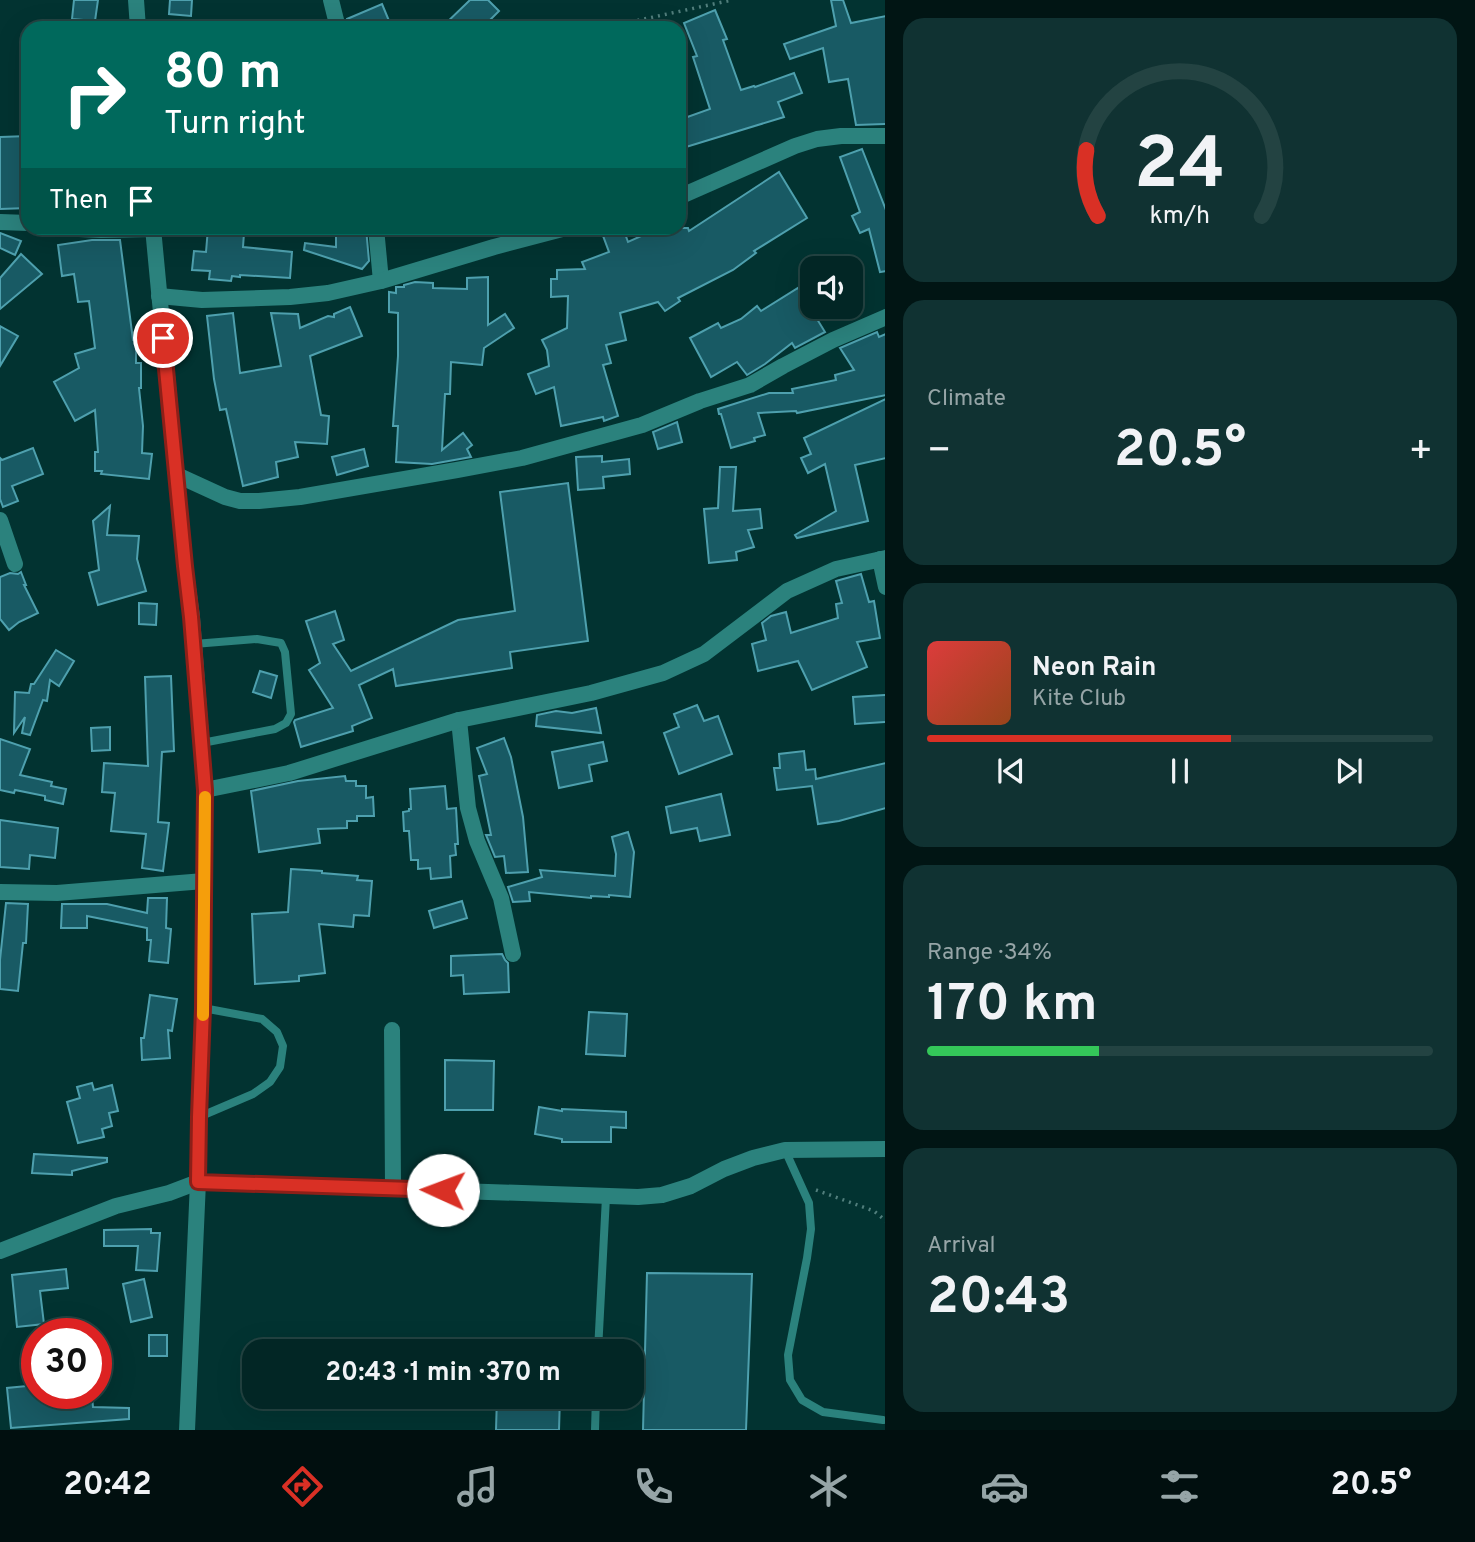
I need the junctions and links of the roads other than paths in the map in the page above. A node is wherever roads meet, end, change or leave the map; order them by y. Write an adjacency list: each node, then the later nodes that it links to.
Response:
1 (135, 0): 3 (street)
2 (331, 0): 4 (street)
3 (137, 21)
4 (336, 21)
5 (885, 136): 6 (street)
6 (686, 194)
7 (0, 222): 8 (street)
8 (21, 223)
9 (154, 235): 13 (street)
10 (377, 235): 12 (street)
11 (539, 235): 12 (street)
12 (381, 281): 13 (street)
13 (159, 296): 15 (street)
14 (885, 317): 15 (street)
15 (177, 475): 20 (street)
16 (0, 520): 18 (street)
17 (882, 558): 19 (street); 21 (street)
18 (15, 564)
19 (885, 587)
20 (194, 644): 22 (street); 22 (lane)
21 (459, 720): 23 (street); 26 (street)
22 (202, 743): 23 (street)
23 (205, 790): 24 (street)
24 (204, 881): 25 (street); 27 (street)
25 (0, 892)
26 (513, 954)
27 (203, 1008): 29 (street); 29 (lane)
28 (392, 1030): 33 (street)
29 (199, 1117): 32 (street)
30 (885, 1149): 31 (street)
31 (785, 1150): 34 (street); 38 (lane)
32 (198, 1182): 33 (street); 35 (street); 39 (street)
33 (393, 1188): 34 (street)
34 (606, 1196): 36 (lane)
35 (0, 1251)
36 (599, 1339)
37 (596, 1409): 40 (lane)
38 (883, 1420)
39 (187, 1430)
40 (595, 1430)

